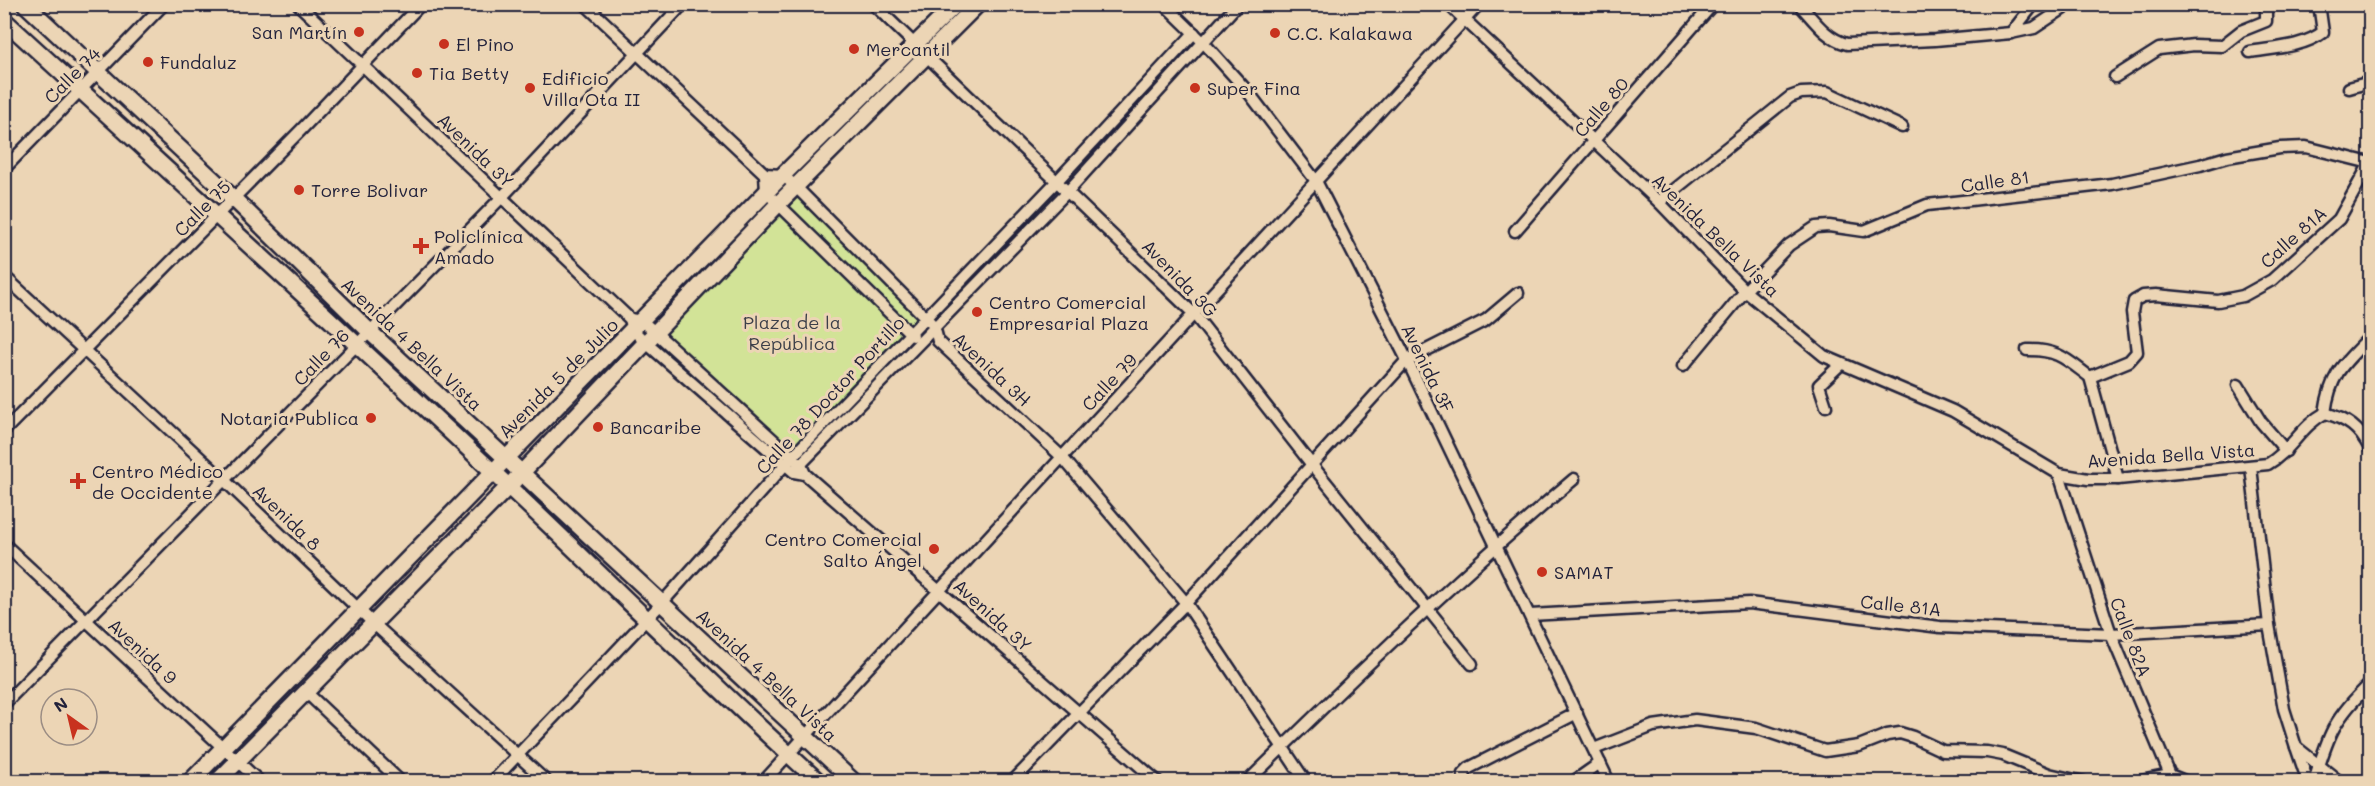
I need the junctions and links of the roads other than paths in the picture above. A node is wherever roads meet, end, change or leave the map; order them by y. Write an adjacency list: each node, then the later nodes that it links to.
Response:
1 (26, 4): 29 (street, Avenida 4 Bella Vista)
2 (164, 4): 29 (street, Calle 74)
3 (298, 4): 28 (street, Avenida 3Y)
4 (421, 4): 28 (street, Calle 75)
5 (585, 4): 27 (street)
6 (683, 4): 27 (street, Calle 76)
7 (873, 4): 25 (street, Avenida 3G)
8 (956, 4): 25 (street, Avenida 5 de Julio)
9 (978, 4): 25 (street, Avenida 5 de Julio)
10 (1164, 4): 22 (street, Avenida 3F)
11 (1238, 4): 24 (street, Calle 78 Doctor Portillo)
12 (1448, 4): 21 (street, Avenida Bella Vista)
13 (1479, 4): 21 (street, Calle 79)
14 (1713, 4): 35 (street, Calle 80)
15 (1799, 4): 23 (street)
16 (2034, 4): 23 (street)
17 (2070, 4): 23 (street)
18 (2265, 4): 30 (street)
19 (2319, 4): 26 (street)
20 (4, 20): 33 (street, Avenida 4 Bella Vista)
21 (1464, 21): 35 (street, Avenida Bella Vista); 41 (street, Calle 79)
22 (1194, 33): 24 (street, Avenida 3F); 40 (street, Calle 78 Doctor Portillo)
23 (2011, 33)
24 (1204, 43): 41 (street, Avenida 3F); 43 (street, Calle 78 Doctor Portillo)
25 (921, 50): 39 (street, Avenida 5 de Julio); 40 (street, Avenida 3G); 42 (street, Avenida 5 de Julio)
26 (2250, 52)
27 (637, 53): 38 (street); 45 (street, Calle 76)
28 (364, 66): 45 (street, Avenida 3Y); 46 (street, Calle 75)
29 (99, 72): 33 (street, Calle 74); 46 (street, Avenida 4 Bella Vista)
30 (2115, 77)
31 (2370, 82): 32 (street)
32 (2349, 88)
33 (80, 90): 37 (street, Calle 74); 49 (street, Avenida 4 Bella Vista)
34 (1902, 128): 47 (street)
35 (1593, 141): 47 (street, Avenida Bella Vista); 50 (street, Calle 80)
36 (2370, 163): 52 (street, Calle 81); 70 (street, Calle 81A)
37 (4, 169)
38 (765, 174): 39 (street); 44 (street)
39 (783, 175): 42 (street, Avenida 3H); 44 (street, Avenida 5 de Julio)
40 (1058, 181): 43 (street, Avenida 3G); 55 (street, Calle 78 Doctor Portillo)
41 (1316, 181): 54 (street, Calle 79); 67 (street, Avenida 3F)
42 (796, 187): 48 (street, Avenida 5 de Julio); 55 (street, Avenida 3H)
43 (1068, 191): 54 (street, Avenida 3G); 57 (street, Calle 78 Doctor Portillo)
44 (766, 192): 48 (street); 56 (street, Avenida 5 de Julio)
45 (501, 198): 56 (street, Avenida 3Y); 58 (street, Calle 76)
46 (234, 199): 49 (street, Calle 75); 58 (street, Avenida 4 Bella Vista)
47 (1659, 202): 52 (street, Avenida Bella Vista)
48 (778, 204): 59 (street); 60 (street, Avenida 5 de Julio)
49 (217, 216): 64 (street, Avenida 4 Bella Vista); 65 (street, Calle 75)
50 (1515, 231)
51 (4, 276): 65 (street, Avenida 8)
52 (1745, 291): 68 (street, Avenida Bella Vista); 69 (street, Calle 81)
53 (1518, 293): 67 (street)
54 (1194, 314): 77 (street, Calle 79); 79 (street, Avenida 3G)
55 (925, 317): 57 (street, Avenida 3H); 59 (street, Calle 78 Doctor Portillo)
56 (635, 324): 60 (street, Avenida 3Y); 78 (street, Avenida 5 de Julio)
57 (934, 326): 62 (street, Calle 78 Doctor Portillo); 63 (street, Avenida 3H)
58 (369, 331): 64 (street, Calle 76); 78 (street, Avenida 4 Bella Vista)
59 (910, 333): 62 (street); 80 (street, Calle 78 Doctor Portillo)
60 (650, 337): 80 (street, Avenida 3Y); 83 (street, Avenida 5 de Julio)
61 (2370, 337): 73 (street)
62 (919, 341): 63 (street); 80 (street, Calle 78 Doctor Portillo)
63 (938, 341): 77 (street, Avenida 3H)
64 (357, 344): 82 (street, Avenida 4 Bella Vista); 87 (street, Calle 76)
65 (84, 350): 74 (street, Calle 75); 87 (street, Avenida 8)
66 (2027, 350): 70 (street)
67 (1407, 360): 79 (street); 90 (street, Avenida 3F)
68 (1841, 364): 72 (street); 84 (street, Avenida Bella Vista)
69 (1683, 366)
70 (2090, 377): 86 (street)
71 (2238, 385): 76 (street)
72 (1826, 406)
73 (2325, 413): 75 (street); 76 (street, Avenida Bella Vista)
74 (4, 432)
75 (2370, 449)
76 (2286, 451): 81 (street, Avenida Bella Vista)
77 (1062, 457): 91 (street, Calle 79); 92 (street, Avenida 3H)
78 (506, 459): 82 (street, Avenida 5 de Julio); 83 (street, Avenida 4 Bella Vista)
79 (1312, 465): 92 (street); 95 (street, Avenida 3G)
80 (796, 466): 91 (street, Avenida 3Y); 93 (street, Calle 78 Doctor Portillo)
81 (2251, 467): 86 (street, Avenida Bella Vista); 100 (street)
82 (493, 472): 88 (street, Avenida 4 Bella Vista); 94 (street, Avenida 5 de Julio)
83 (521, 473): 88 (street, Avenida 5 de Julio); 93 (street, Avenida 4 Bella Vista)
84 (2059, 474): 86 (street, Avenida Bella Vista); 101 (street, Calle 82A)
85 (1574, 479): 90 (street)
86 (2118, 479)
87 (224, 480): 94 (street, Avenida 8); 98 (street, Calle 76)
88 (509, 486): 97 (street, Avenida 4 Bella Vista); 99 (street, Avenida 5 de Julio)
89 (4, 544): 98 (street, Avenida 9)
90 (1494, 546): 95 (street); 96 (street, Avenida 3F)
91 (939, 589): 107 (street, Avenida 3Y); 108 (street, Calle 79)
92 (1186, 603): 107 (street); 109 (street, Avenida 3H)
93 (661, 604): 97 (street, Calle 78 Doctor Portillo); 108 (street, Avenida 4 Bella Vista)
94 (358, 608): 99 (street, Avenida 8); 111 (street, Avenida 5 de Julio)
95 (1426, 608): 102 (street, Avenida 3G); 109 (street)
96 (1530, 615): 101 (street, Calle 81A); 106 (street, Avenida 3F)
97 (645, 620): 113 (street, Calle 78 Doctor Portillo); 114 (street, Avenida 4 Bella Vista)
98 (86, 621): 105 (street, Calle 76); 111 (street, Avenida 9)
99 (373, 623): 104 (street, Avenida 5 de Julio); 113 (street, Avenida 8)
100 (2269, 625): 101 (street, Calle 81A); 110 (street)
101 (2110, 634): 118 (street, Calle 82A)
102 (1472, 664)
103 (2370, 684): 117 (street)
104 (306, 692): 115 (street, Avenida 5 de Julio); 122 (street)
105 (4, 704)
106 (1577, 713): 112 (street, Avenida 3F); 132 (street)
107 (1080, 714): 128 (street); 129 (street, Avenida 3Y)
108 (805, 735): 114 (street, Calle 79); 127 (street, Avenida 4 Bella Vista)
109 (1282, 747): 130 (street); 131 (street, Avenida 3H)
110 (2296, 747): 117 (street); 138 (street)
111 (223, 748): 115 (street, Avenida 9); 119 (street, Avenida 5 de Julio)
112 (1593, 749): 116 (street, Avenida 3F); 135 (street)
113 (518, 754): 123 (street, Calle 78 Doctor Portillo); 124 (street, Avenida 8)
114 (788, 754): 125 (street, Calle 79); 126 (street, Avenida 4 Bella Vista)
115 (237, 761): 120 (street, Avenida 5 de Julio); 121 (street, Avenida 9)
116 (1600, 763): 133 (street); 134 (street, Avenida 3F)
117 (2319, 765): 139 (street); 140 (street)
118 (2170, 775): 136 (street); 137 (street)
119 (190, 782)
120 (217, 782)
121 (260, 782)
122 (401, 782)
123 (492, 782)
124 (547, 782)
125 (763, 782)
126 (819, 782)
127 (854, 782)
128 (1012, 782)
129 (1158, 782)
130 (1247, 782)
131 (1306, 782)
132 (1467, 782)
133 (1572, 782)
134 (1609, 782)
135 (2084, 782)
136 (2136, 782)
137 (2187, 782)
138 (2308, 782)
139 (2314, 782)
140 (2340, 782)

